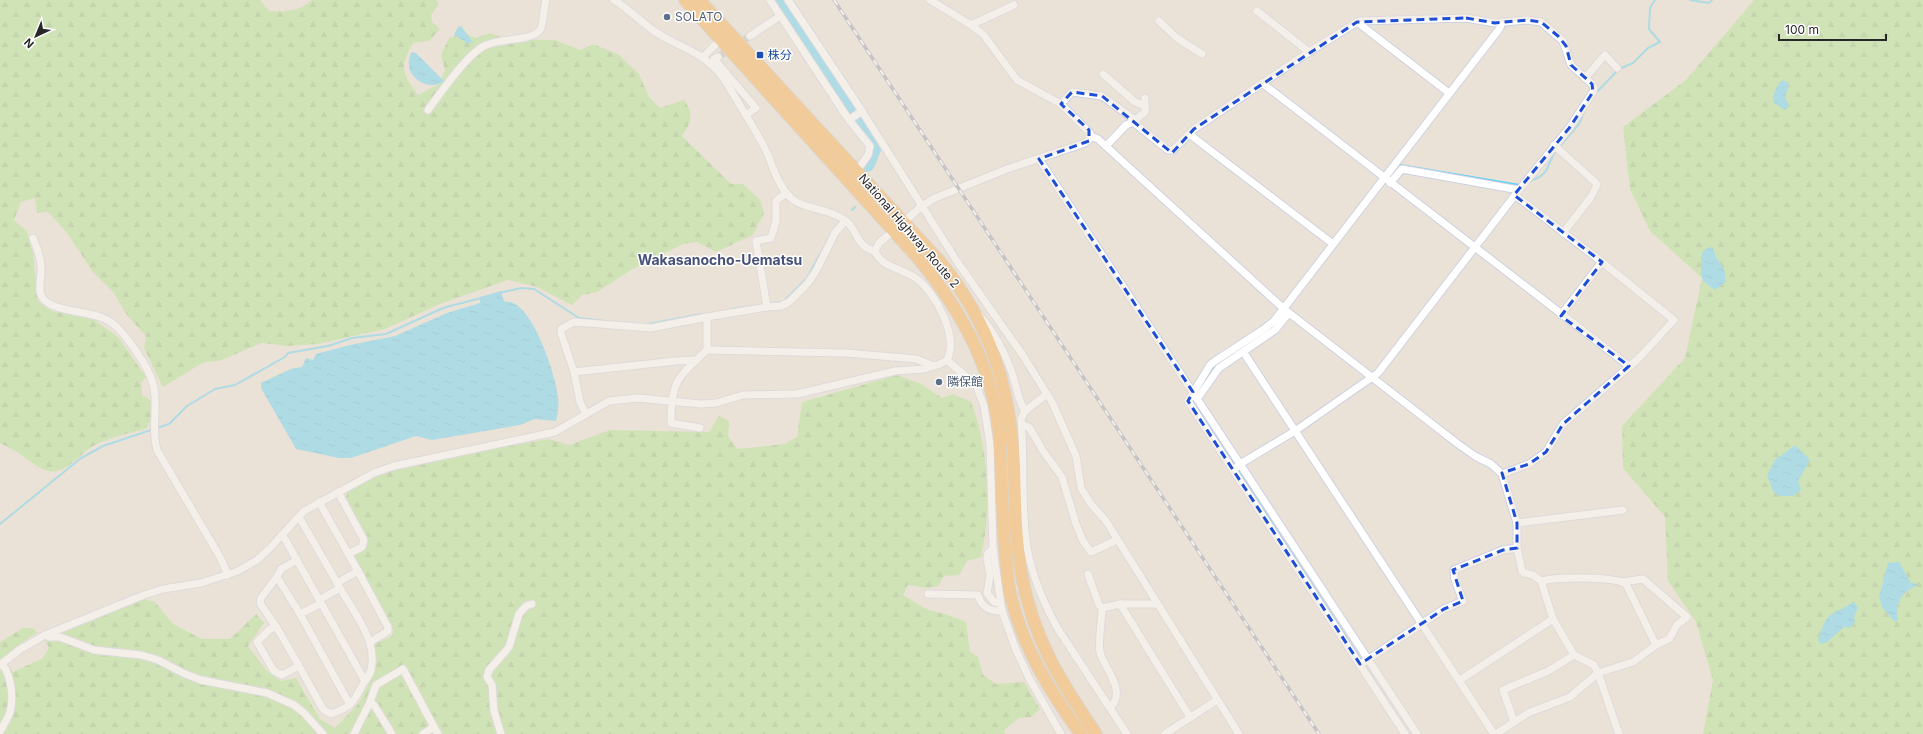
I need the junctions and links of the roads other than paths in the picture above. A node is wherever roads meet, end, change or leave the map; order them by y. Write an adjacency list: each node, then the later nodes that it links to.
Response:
1 (546, 0): 29 (street)
2 (614, 0): 19 (street)
3 (685, 0): 16 (highway, National Highway Route 2)
4 (699, 0): 46 (highway, National Highway Route 2)
5 (770, 0): 10 (street)
6 (788, 0): 30 (street)
7 (930, 0): 14 (street)
8 (1014, 6): 14 (street)
9 (1257, 11): 17 (street)
10 (780, 16): 15 (street); 32 (street)
11 (1159, 21): 18 (street)
12 (1357, 22): 13 (street); 17 (street); 25 (street)
13 (1502, 22): 23 (street); 25 (street)
14 (971, 25): 27 (street)
15 (750, 36)
16 (720, 40): 19 (street); 47 (highway, National Highway Route 2)
17 (1309, 52): 24 (street)
18 (1202, 54)
19 (703, 57): 31 (street)
20 (718, 57): 31 (street)
21 (1617, 68): 23 (street)
22 (1103, 74): 28 (street)
23 (1585, 78): 37 (street)
24 (1262, 83): 34 (street); 40 (street)
25 (1449, 93): 40 (street)
26 (1145, 98): 28 (street)
27 (1061, 104): 33 (street); 35 (street)
28 (1145, 106): 33 (street)
29 (428, 110)
30 (861, 112): 32 (street); 44 (street)
31 (746, 115): 42 (street)
32 (850, 120): 39 (street)
33 (1134, 121): 34 (street); 36 (street)
34 (1189, 134): 50 (street)
35 (1090, 136): 36 (street); 38 (street)
36 (1106, 146): 56 (street)
37 (1557, 147): 43 (street); 48 (street)
38 (1039, 159): 44 (street); 67 (street)
39 (861, 165)
40 (1384, 178): 41 (street); 50 (street)
41 (1390, 183): 43 (street); 51 (street)
42 (786, 193): 45 (street); 54 (street)
43 (1517, 193): 48 (street); 51 (street)
44 (922, 206): 46 (street); 68 (street)
45 (845, 221): 52 (street); 54 (street)
46 (903, 222): 47 (street); 55 (highway, National Highway Route 2)
47 (893, 230): 52 (street); 135 (highway, National Highway Route 2)
48 (1563, 233): 53 (street)
49 (33, 238): 91 (street)
50 (1333, 244): 56 (street)
51 (1474, 248): 57 (street); 66 (street)
52 (875, 251): 62 (street)
53 (1602, 262): 57 (street); 64 (street)
54 (766, 304): 58 (street)
55 (974, 310): 71 (street); 136 (highway, National Highway Route 2)
56 (1286, 311): 60 (street); 66 (street); 67 (street)
57 (1560, 315): 64 (street)
58 (707, 317): 59 (street); 65 (street)
59 (707, 350): 61 (street); 63 (street)
60 (1244, 353): 69 (street); 75 (street)
61 (696, 360): 65 (street); 70 (street)
62 (947, 360): 63 (street); 86 (street)
63 (934, 366): 70 (street)
64 (1629, 366): 77 (street)
65 (574, 372): 72 (street)
66 (1373, 378): 75 (street); 77 (street)
67 (1193, 392): 69 (street); 114 (street)
68 (1047, 394): 71 (street); 84 (street)
69 (1197, 399): 76 (street)
70 (671, 401): 72 (street); 74 (street)
71 (1025, 411): 73 (street)
72 (586, 414): 78 (street)
73 (1022, 425): 84 (street); 95 (street)
74 (700, 428)
75 (1296, 431): 76 (street); 108 (street)
76 (1238, 467): 114 (street)
77 (1502, 474): 82 (street)
78 (338, 492): 79 (street); 87 (street)
79 (319, 502): 81 (street); 87 (street)
80 (1623, 510): 82 (street)
81 (299, 517): 83 (street); 96 (street)
82 (1517, 523): 85 (street)
83 (282, 536): 88 (street); 91 (street)
84 (1117, 540): 103 (street)
85 (1517, 548): 93 (street); 108 (street)
86 (993, 549): 100 (street); 105 (street)
87 (348, 554): 89 (street)
88 (297, 560): 92 (street); 99 (street)
89 (358, 571): 96 (street); 111 (street)
90 (1088, 574): 104 (street)
91 (228, 575): 110 (street)
92 (277, 577): 106 (street); 109 (street)
93 (1541, 581): 94 (street); 107 (street)
94 (1623, 582): 112 (street); 112 (street)
95 (1037, 584): 97 (street); 123 (street)
96 (339, 586): 99 (street); 111 (street)
97 (1031, 590)
98 (928, 594): 105 (street)
99 (319, 602): 106 (street); 119 (street)
100 (999, 603)
101 (532, 604): 133 (street)
102 (1120, 604): 103 (street); 104 (street); 124 (street)
103 (1157, 604): 120 (street)
104 (1102, 608): 123 (street)
105 (1002, 611): 134 (street)
106 (300, 614): 122 (street)
107 (1553, 619): 113 (street); 118 (street)
108 (1422, 624): 114 (street); 118 (street)
109 (276, 626): 116 (street); 116 (street)
110 (46, 635): 115 (street); 129 (street)
111 (370, 642): 119 (street)
112 (1656, 645): 117 (street)
113 (1574, 655): 117 (street); 125 (street)
114 (1364, 662): 140 (street); 141 (street)
115 (1, 665): 126 (street)
116 (299, 666): 122 (street)
117 (1598, 673): 125 (street); 128 (street)
118 (1460, 680): 142 (street)
119 (365, 681): 122 (street)
120 (1217, 700): 124 (street); 139 (street)
121 (370, 702): 127 (street); 130 (street); 131 (street)
122 (350, 705)
123 (1111, 707): 137 (street)
124 (1190, 717): 138 (street)
125 (1514, 722): 142 (street)
126 (0, 731)
127 (436, 731): 132 (street)
128 (1617, 733)
129 (323, 734)
130 (354, 734)
131 (392, 734)
132 (423, 734)
133 (501, 734)
134 (1061, 734)
135 (1081, 734)
136 (1096, 734)
137 (1127, 734)
138 (1165, 734)
139 (1239, 734)
140 (1406, 734)
141 (1417, 734)
142 (1495, 734)

